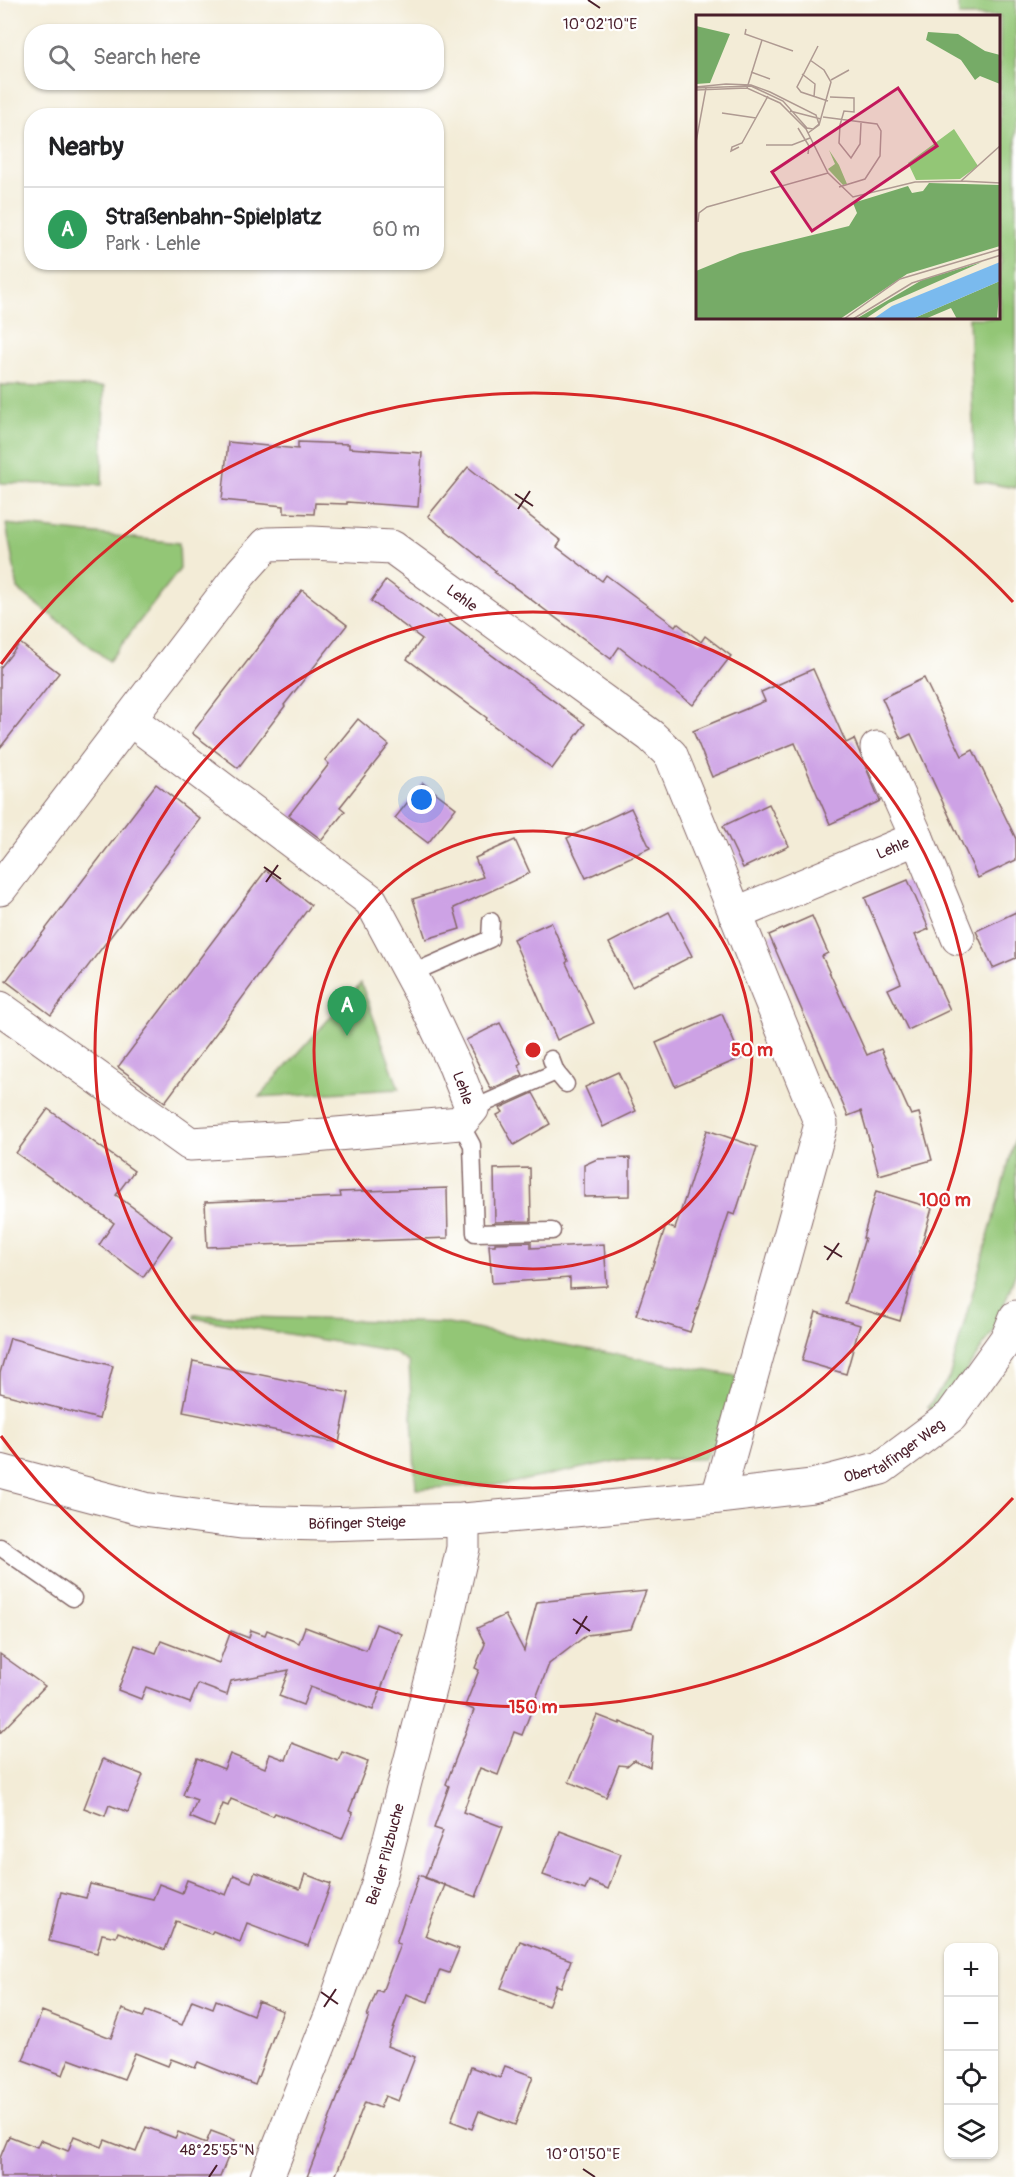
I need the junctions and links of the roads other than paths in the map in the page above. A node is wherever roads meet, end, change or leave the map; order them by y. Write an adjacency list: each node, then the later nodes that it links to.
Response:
1 (131, 720): 4 (street, Lehle); 5 (street, Lehle); 8 (street, Lehle)
2 (877, 748): 3 (street, Lehle)
3 (917, 838): 5 (street, Lehle); 7 (street, Lehle)
4 (0, 888)
5 (735, 914): 15 (street, Lehle)
6 (491, 921): 8 (lane)
7 (958, 938)
8 (410, 974): 11 (street, Lehle)
9 (0, 1008): 11 (street, Lehle)
10 (558, 1072): 11 (lane)
11 (466, 1116): 12 (lane)
12 (552, 1231)
13 (1016, 1317): 15 (street, Obertalfinger Weg)
14 (0, 1471): 16 (street, Böfinger Steige)
15 (718, 1497): 16 (street, Böfinger Steige)
16 (463, 1520): 19 (street, Bei der Pilzbuche)
17 (0, 1547): 18 (lane)
18 (73, 1598)
19 (267, 2177)

